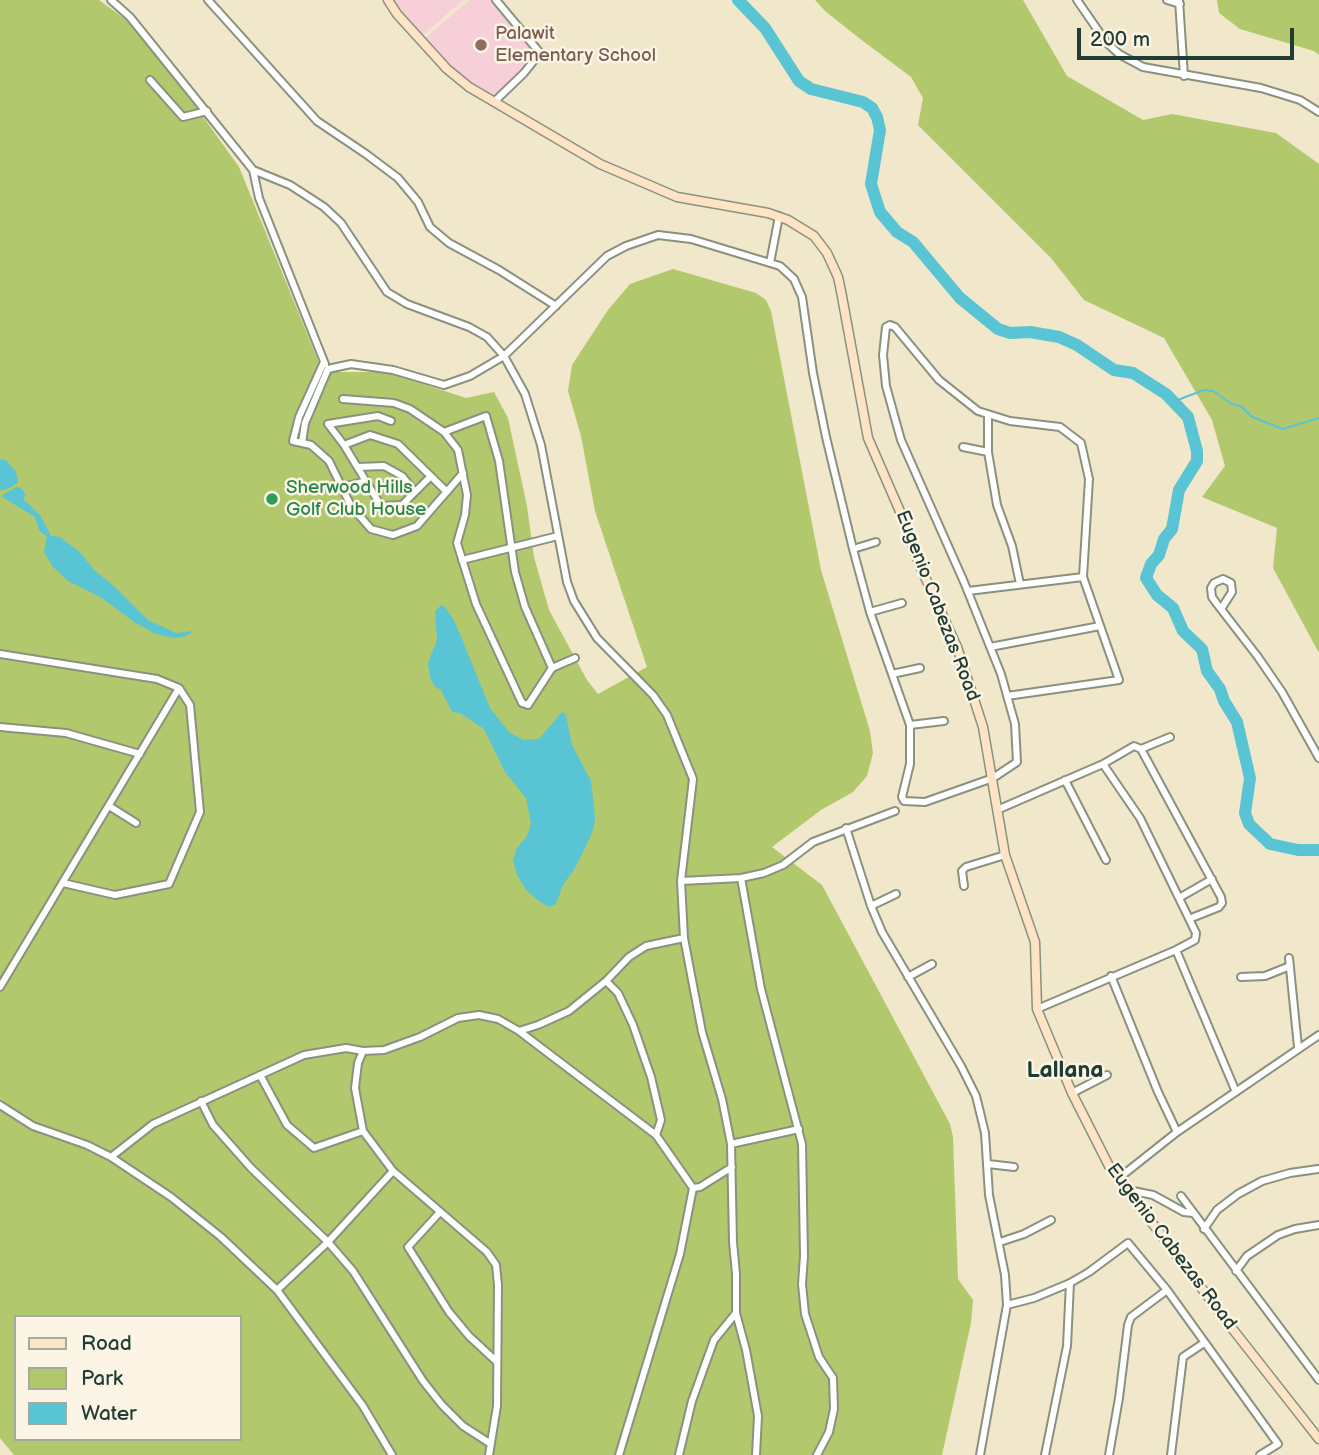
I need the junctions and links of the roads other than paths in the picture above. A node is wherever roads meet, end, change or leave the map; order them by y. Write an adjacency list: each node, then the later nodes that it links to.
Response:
1 (111, 0): 11 (street)
2 (208, 0): 16 (street)
3 (388, 0): 10 (street, Eugenio Cabezas Road)
4 (496, 0): 10 (street)
5 (1077, 0): 8 (street)
6 (1167, 0): 7 (street)
7 (1179, 2): 8 (street)
8 (1184, 75): 12 (street)
9 (150, 80): 11 (street)
10 (494, 102): 14 (street, Eugenio Cabezas Road)
11 (207, 111): 13 (street)
12 (1319, 112)
13 (253, 170): 17 (street); 18 (street)
14 (779, 216): 15 (street); 62 (street, Eugenio Cabezas Road)
15 (770, 263): 16 (street); 37 (street)
16 (556, 306): 17 (street)
17 (505, 356): 18 (street); 34 (street)
18 (326, 366): 23 (street); 23 (street)
19 (343, 398): 22 (street)
20 (988, 414): 26 (street); 39 (street); 41 (street)
21 (391, 421): 24 (street)
22 (444, 432): 28 (street); 36 (street)
23 (302, 443): 31 (street)
24 (344, 445): 27 (street); 29 (street)
25 (963, 447): 26 (street)
26 (988, 452): 40 (street)
27 (358, 467): 30 (street); 32 (street)
28 (463, 473): 33 (street); 38 (street)
29 (431, 476): 32 (street); 33 (street)
30 (367, 481): 31 (street); 32 (street)
31 (342, 487): 33 (street)
32 (415, 492)
33 (447, 492)
34 (558, 536): 36 (street); 73 (street)
35 (876, 542): 37 (street)
36 (510, 548): 38 (street); 49 (street)
37 (853, 549): 44 (street)
38 (462, 560): 49 (street)
39 (1083, 577): 40 (street); 45 (street)
40 (1020, 584): 41 (street)
41 (968, 590): 46 (street)
42 (902, 603): 44 (street)
43 (1221, 609): 43 (street); 60 (street)
44 (870, 612): 51 (street)
45 (1100, 626): 46 (street); 53 (street)
46 (990, 647): 53 (street)
47 (0, 654): 52 (street)
48 (575, 658): 49 (street)
49 (552, 668)
50 (920, 668): 51 (street)
51 (892, 674): 55 (street)
52 (179, 688): 59 (street); 74 (street)
53 (1007, 696): 62 (street)
54 (944, 722): 55 (street)
55 (910, 725): 62 (street)
56 (0, 727): 59 (street)
57 (1170, 737): 58 (street)
58 (1141, 749): 61 (street); 72 (street)
59 (140, 754): 64 (street)
60 (1319, 758)
61 (1103, 764): 63 (street); 77 (street)
62 (993, 778): 65 (street, Eugenio Cabezas Road)
63 (1065, 780): 65 (street); 70 (street)
64 (109, 806): 67 (street); 74 (street)
65 (997, 810): 69 (street, Eugenio Cabezas Road)
66 (895, 811): 68 (street)
67 (136, 823)
68 (846, 828): 71 (street); 78 (street)
69 (1005, 855): 75 (street); 90 (street, Eugenio Cabezas Road)
70 (1106, 860)
71 (741, 878): 73 (street); 101 (street)
72 (1212, 879): 77 (street); 79 (street)
73 (681, 881): 80 (street)
74 (63, 883): 84 (street)
75 (964, 886)
76 (896, 894): 78 (street)
77 (1179, 898): 79 (street)
78 (871, 906): 86 (street)
79 (1189, 919): 81 (street)
80 (684, 938): 88 (street); 105 (street)
81 (1176, 950): 85 (street); 97 (street)
82 (932, 964): 86 (street)
83 (0, 970): 84 (street)
84 (6, 976): 89 (street)
85 (1111, 976): 90 (street); 103 (street)
86 (908, 977): 107 (street)
87 (1241, 977): 93 (street)
88 (606, 981): 91 (street); 104 (street)
89 (0, 987)
90 (1037, 1009): 98 (street, Eugenio Cabezas Road)
91 (519, 1031): 94 (street); 104 (street)
92 (1319, 1035): 93 (street)
93 (1298, 1048): 97 (street)
94 (363, 1051): 95 (street); 102 (street)
95 (260, 1075): 99 (street); 102 (street)
96 (1107, 1076): 98 (street)
97 (1236, 1092): 103 (street)
98 (1072, 1093): 112 (street, Eugenio Cabezas Road)
99 (201, 1101): 106 (street); 121 (street)
100 (0, 1105): 106 (street)
101 (799, 1129): 105 (street); 139 (street)
102 (363, 1131): 111 (street)
103 (1177, 1132): 112 (street)
104 (656, 1135): 113 (street)
105 (732, 1144): 108 (street)
106 (111, 1157): 125 (street)
107 (988, 1164): 109 (street); 122 (street)
108 (732, 1167): 113 (street); 128 (street)
109 (1014, 1167)
110 (1318, 1169): 120 (street)
111 (394, 1171): 116 (street); 121 (street)
112 (1119, 1178): 114 (street, Eugenio Cabezas Road)
113 (693, 1188): 136 (street)
114 (1128, 1190): 117 (street); 132 (street, Eugenio Cabezas Road)
115 (1181, 1196): 117 (street)
116 (440, 1212): 130 (street); 130 (street)
117 (1193, 1213): 120 (street)
118 (1051, 1220): 122 (street)
119 (1319, 1226): 123 (street)
120 (1204, 1228): 123 (street)
121 (328, 1242): 125 (street); 133 (street)
122 (1000, 1242): 127 (street)
123 (1236, 1271): 131 (street)
124 (1070, 1283): 126 (street); 127 (street); 141 (street)
125 (276, 1290): 134 (street)
126 (1167, 1290): 129 (street); 142 (street)
127 (1007, 1305): 140 (street)
128 (736, 1313): 137 (street); 138 (street)
129 (1204, 1343): 143 (street); 144 (street)
130 (497, 1362): 133 (street)
131 (1319, 1380)
132 (1319, 1439)
133 (491, 1444): 135 (street)
134 (392, 1455)
135 (489, 1455)
136 (619, 1455)
137 (679, 1455)
138 (756, 1455)
139 (817, 1455)
140 (980, 1455)
141 (1045, 1455)
142 (1109, 1455)
143 (1171, 1455)
144 (1260, 1455)

